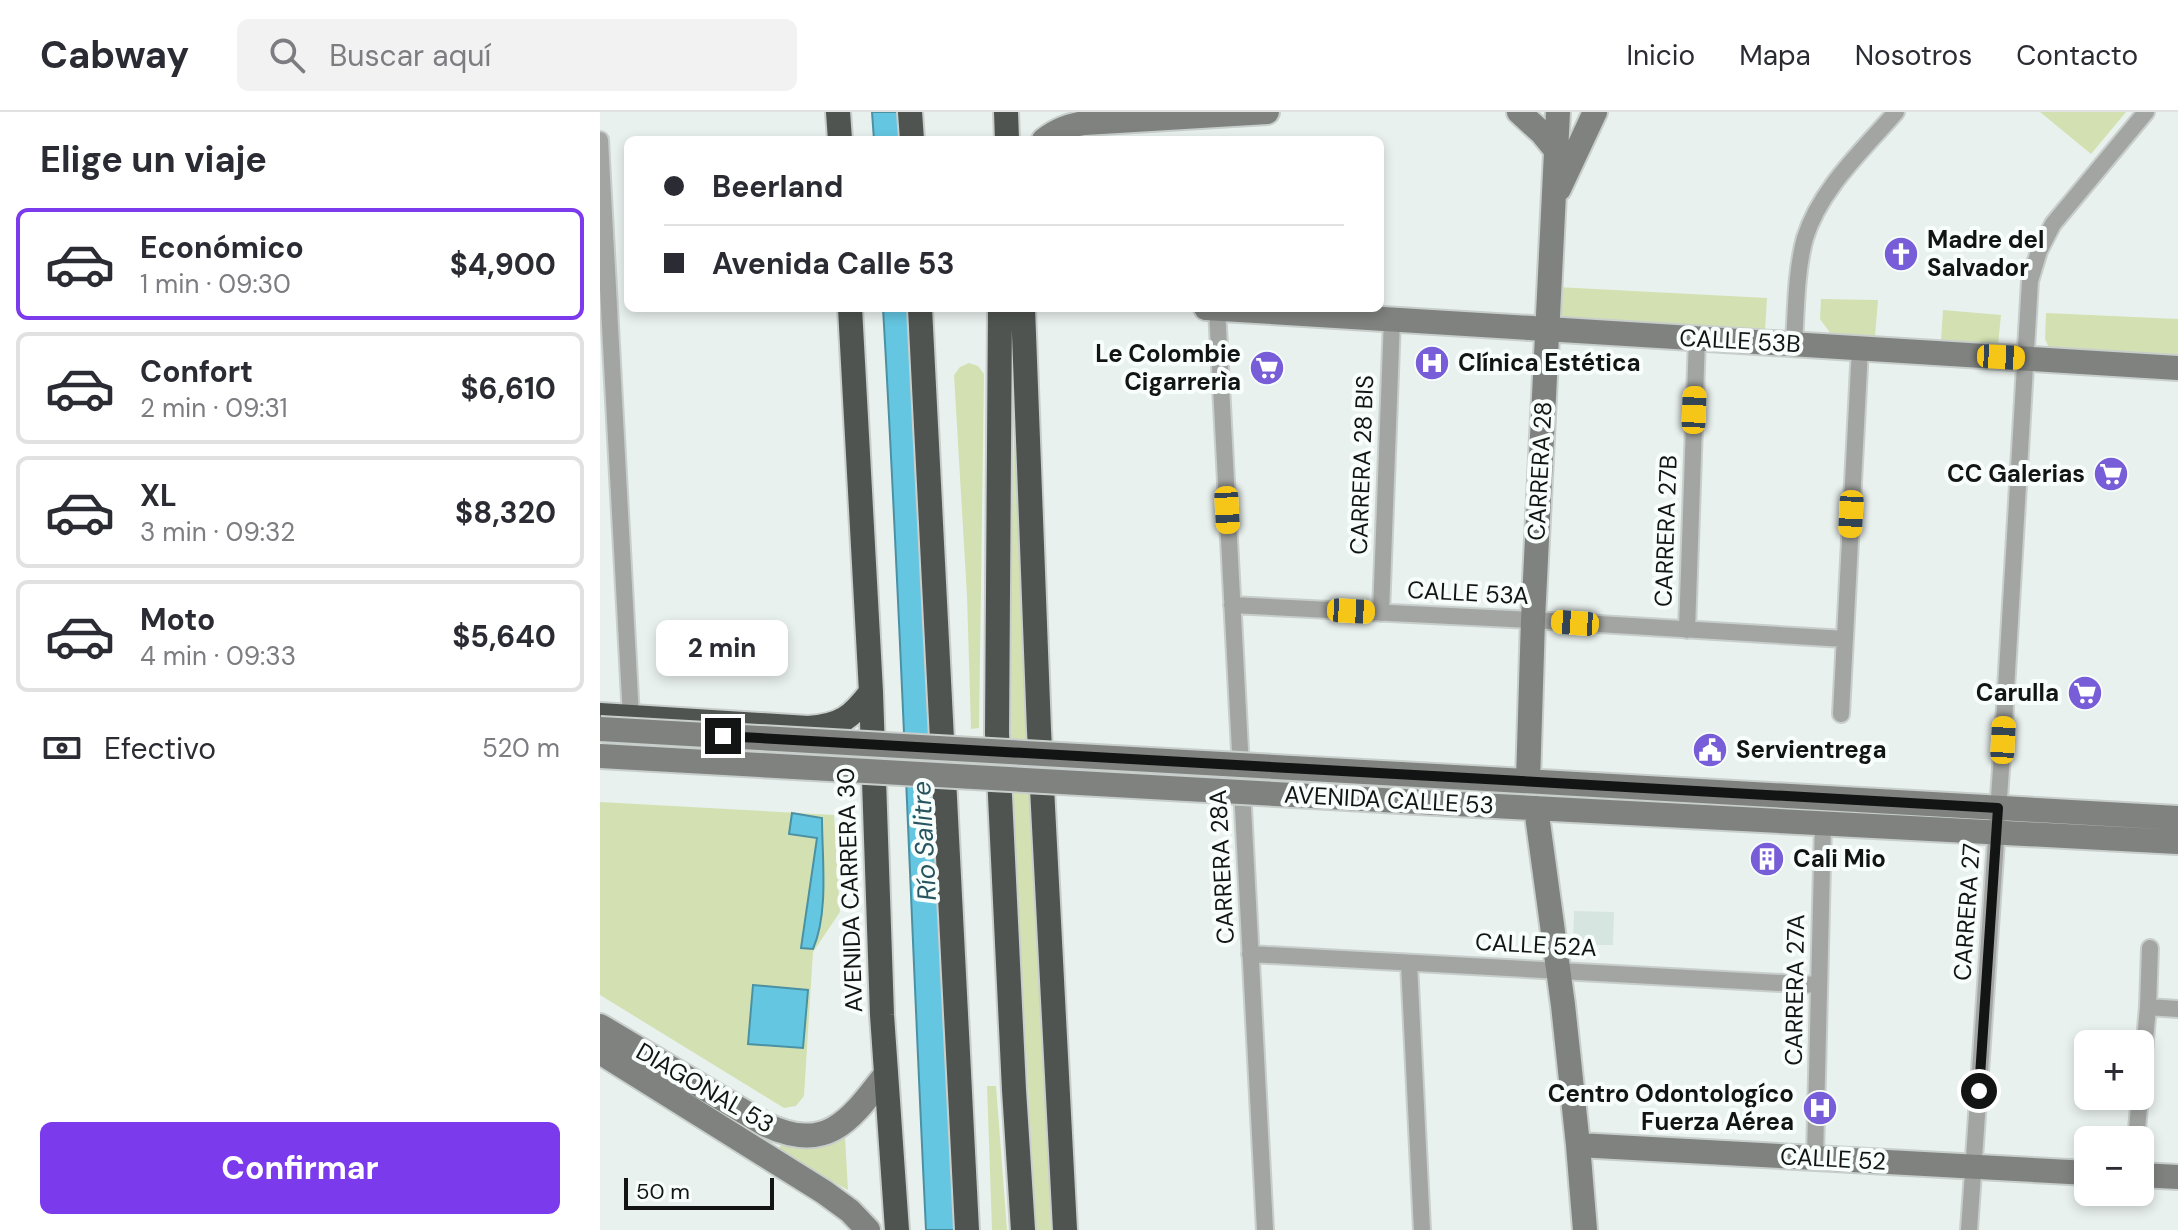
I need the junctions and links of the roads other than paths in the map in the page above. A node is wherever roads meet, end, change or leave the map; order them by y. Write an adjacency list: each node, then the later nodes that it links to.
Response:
1 (838, 112): 10 (highway)
2 (910, 112): 11 (highway)
3 (1006, 112): 12 (highway)
4 (1267, 112): 13 (main road)
5 (1519, 112): 15 (main road)
6 (1558, 112): 15 (main road, CARRERA 28)
7 (1595, 112): 16 (main road)
8 (1896, 112): 26 (street)
9 (2146, 112): 28 (street, CARRERA 27)
10 (840, 136)
11 (912, 136)
12 (1007, 136)
13 (1050, 136)
14 (600, 140): 30 (street)
15 (1555, 149): 16 (main road, CARRERA 28)
16 (1552, 206): 24 (main road, CARRERA 28)
17 (850, 312): 36 (highway, AVENIDA CARRERA 30)
18 (920, 312): 68 (highway)
19 (1000, 312): 69 (highway)
20 (1023, 312): 70 (highway)
21 (1217, 312): 31 (street, CARRERA 28A)
22 (1270, 312): 23 (main road, CALLE 53B)
23 (1392, 319): 24 (main road, CALLE 53B); 32 (street, CARRERA 28 BIS)
24 (1547, 329): 25 (main road, CALLE 53B); 33 (main road, CARRERA 28)
25 (1697, 338): 26 (main road, CALLE 53B); 34 (street, CARRERA 27B)
26 (1794, 344): 27 (main road, CALLE 53B)
27 (1860, 348): 28 (main road, CALLE 53B); 35 (street)
28 (2025, 358): 29 (main road, CALLE 53B); 44 (street, CARRERA 27)
29 (2178, 368)
30 (609, 486): 39 (street)
31 (1232, 605): 32 (street, CALLE 53A); 50 (street, CARRERA 28A)
32 (1381, 613): 33 (street, CALLE 53A)
33 (1533, 620): 34 (street, CALLE 53A); 42 (main road, CARRERA 28)
34 (1687, 630): 35 (street, CALLE 53A)
35 (1845, 639): 37 (street)
36 (871, 692): 39 (highway); 59 (highway, AVENIDA CARRERA 30)
37 (1841, 714)
38 (600, 715): 39 (highway)
39 (631, 717)
40 (600, 729): 42 (main road, AVENIDA CALLE 53, bridge)
41 (600, 756): 43 (main road, AVENIDA CALLE 53, bridge)
42 (1528, 781): 44 (main road, AVENIDA CALLE 53)
43 (1536, 808): 46 (main road, AVENIDA CALLE 53); 52 (main road)
44 (1998, 808): 45 (main road, AVENIDA CALLE 53); 47 (street, CARRERA 27)
45 (2178, 818)
46 (1823, 823): 47 (main road, AVENIDA CALLE 53); 53 (street, CARRERA 27A)
47 (1997, 833): 48 (main road, AVENIDA CALLE 53); 62 (street, CARRERA 27)
48 (2178, 842)
49 (2150, 948): 54 (street)
50 (1250, 954): 51 (street, CALLE 52A); 71 (street, CARRERA 28A)
51 (1409, 963): 52 (street, CALLE 52A); 72 (street)
52 (1558, 970): 53 (street, CALLE 52A); 60 (main road)
53 (1818, 985): 61 (street, CARRERA 27A)
54 (2148, 1007): 55 (street); 57 (street)
55 (2178, 1009)
56 (600, 1026): 59 (main road, DIAGONAL 53)
57 (2146, 1030)
58 (600, 1052): 66 (main road, DIAGONAL 53)
59 (886, 1074): 67 (highway, AVENIDA CARRERA 30)
60 (1578, 1145): 61 (main road, CALLE 52); 73 (main road)
61 (1815, 1158): 62 (main road, CALLE 52)
62 (1974, 1166): 63 (main road, CALLE 52); 74 (street, CARRERA 27)
63 (2074, 1172)
64 (2154, 1176): 65 (main road)
65 (2178, 1177)
66 (868, 1230)
67 (897, 1230)
68 (967, 1230)
69 (1023, 1230)
70 (1065, 1230)
71 (1265, 1230)
72 (1422, 1230)
73 (1585, 1230)
74 (1969, 1230)

